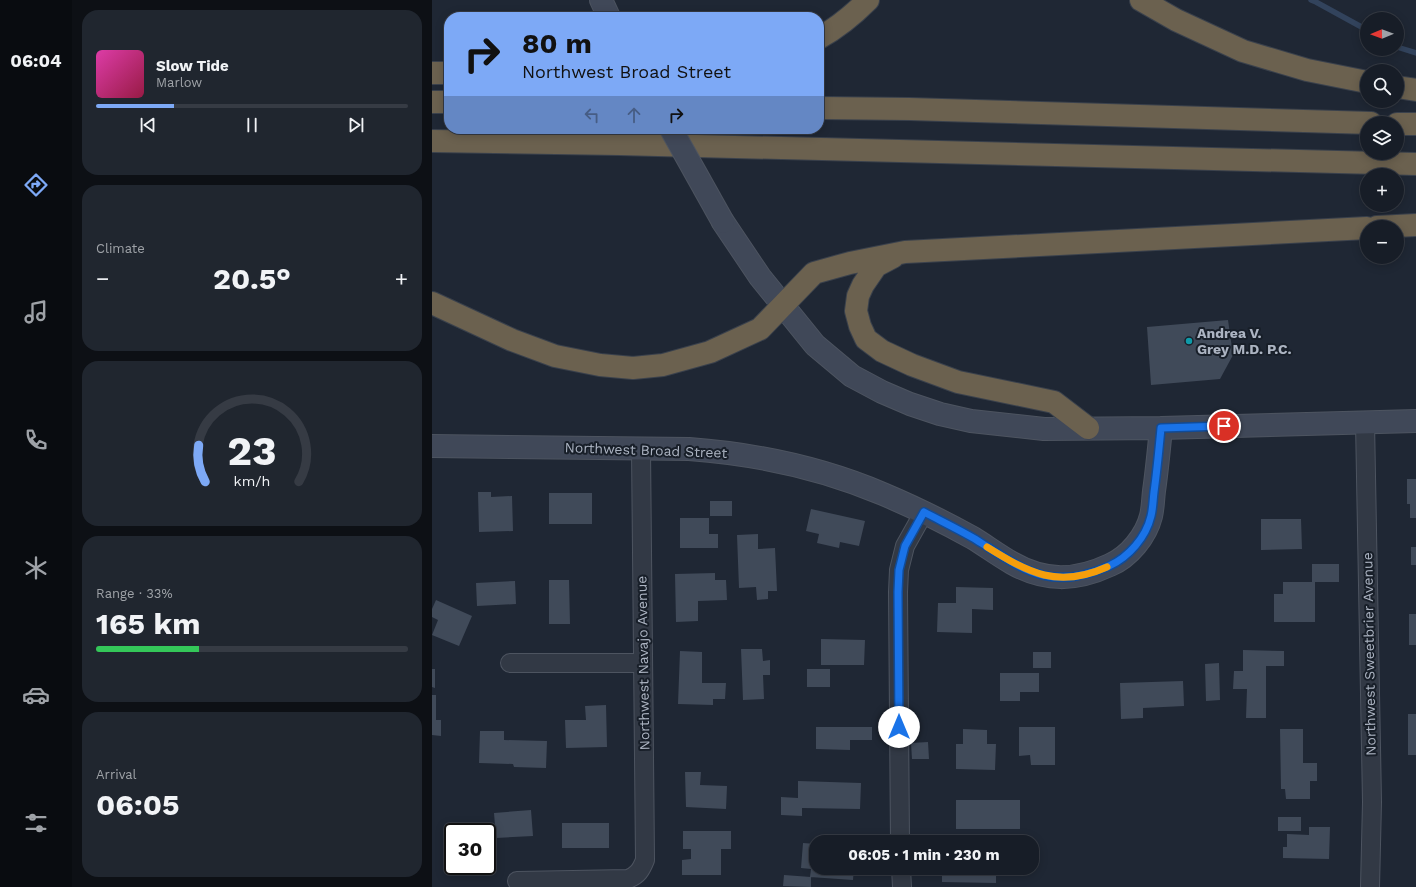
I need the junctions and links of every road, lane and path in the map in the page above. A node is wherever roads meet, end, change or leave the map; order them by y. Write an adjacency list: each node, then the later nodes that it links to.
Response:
1 (601, 0): 4 (main road)
2 (868, 0): 5 (highway)
3 (1141, 0): 8 (highway)
4 (607, 12)
5 (824, 35)
6 (432, 73): 7 (highway)
7 (444, 73)
8 (1360, 81)
9 (1404, 88): 10 (highway)
10 (1416, 90)
11 (432, 102): 12 (highway)
12 (444, 102)
13 (824, 108): 14 (highway)
14 (1360, 123)
15 (1404, 124): 16 (highway)
16 (1416, 124)
17 (674, 134): 25 (main road, bridge)
18 (432, 141): 19 (highway)
19 (1416, 164)
20 (1416, 225): 21 (highway)
21 (1404, 226)
22 (1360, 228): 23 (highway)
23 (905, 252): 25 (highway); 28 (highway)
24 (432, 303): 25 (highway)
25 (784, 305): 28 (main road)
26 (1416, 421): 27 (main road)
27 (1365, 422): 29 (main road); 39 (street, Northwest Sweetbrier Avenue)
28 (1088, 428): 29 (main road)
29 (1161, 428): 32 (main road, Northwest Broad Street)
30 (432, 446): 31 (main road, Northwest Broad Street)
31 (640, 449): 32 (main road, Northwest Broad Street); 34 (street, Northwest Navajo Avenue)
32 (924, 512): 35 (street)
33 (510, 663): 34 (street)
34 (643, 663): 37 (street, Northwest Navajo Avenue)
35 (900, 835)
36 (901, 875): 38 (street)
37 (517, 881)
38 (902, 887)
39 (1370, 887)

